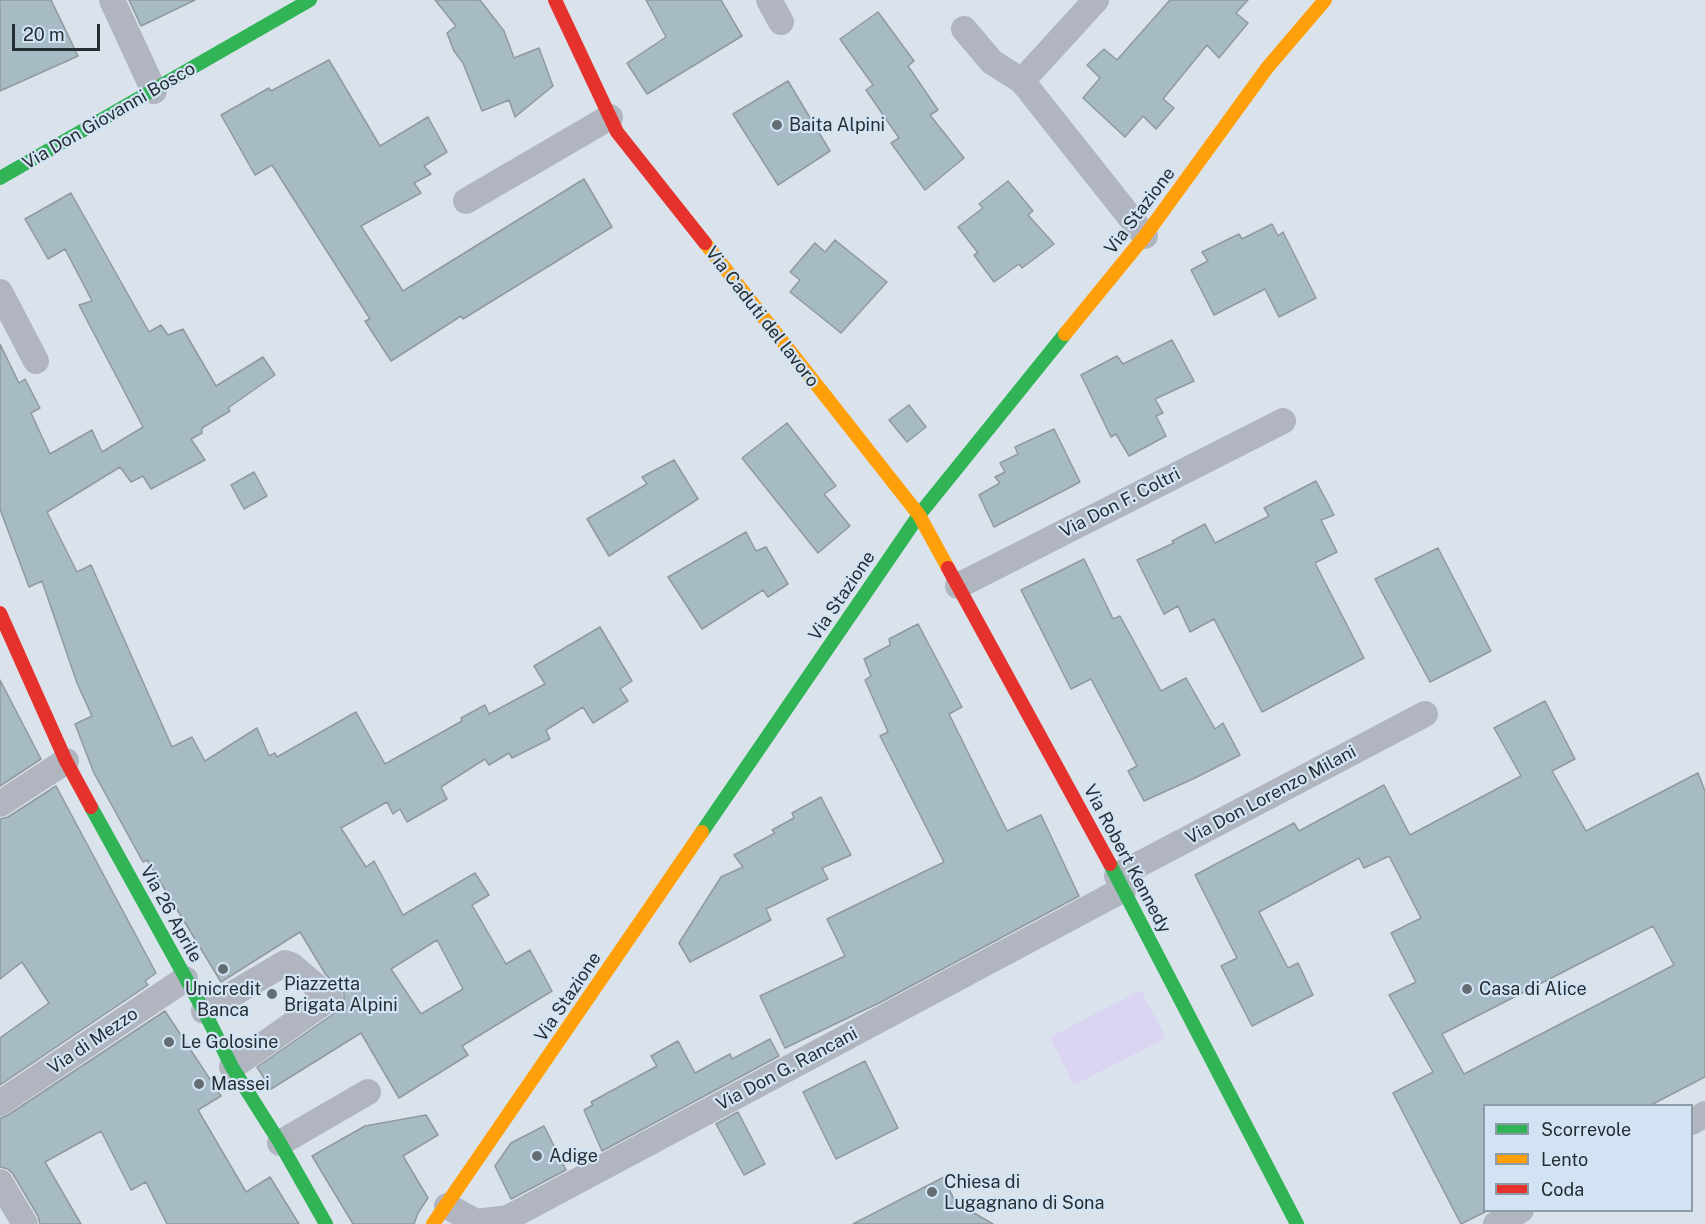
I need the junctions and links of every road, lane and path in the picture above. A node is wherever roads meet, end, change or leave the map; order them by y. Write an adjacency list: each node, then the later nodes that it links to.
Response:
1 (112, 0): 10 (street)
2 (310, 0): 10 (main road, Via Don Giovanni Bosco)
3 (555, 0): 11 (main road, Via Caduti del lavoro)
4 (1096, 0): 9 (street)
5 (1325, 0): 7 (main road, Via Stazione)
6 (1342, 0): 7 (main road, Via Stazione)
7 (1315, 14): 14 (main road, Via Stazione)
8 (964, 29): 9 (street)
9 (1022, 81): 14 (street)
10 (154, 91): 12 (main road, Via Don Giovanni Bosco)
11 (610, 117): 13 (street); 18 (main road, Via Caduti del lavoro)
12 (0, 178)
13 (466, 201)
14 (1145, 236): 18 (main road, Via Stazione)
15 (0, 292): 16 (street)
16 (36, 361)
17 (1283, 420): 19 (street, Via Don F. Coltri)
18 (919, 515): 19 (main road, Via Robert Kennedy); 33 (main road, Via Stazione)
19 (958, 586): 24 (main road, Via Robert Kennedy)
20 (0, 613): 22 (main road, Via 26 Aprile)
21 (1425, 714): 24 (street, Via Don Lorenzo Milani)
22 (66, 761): 23 (street); 25 (main road, Via 26 Aprile)
23 (0, 804)
24 (1121, 882): 33 (street, Via Don G. Rancani); 36 (main road, Via Robert Kennedy)
25 (185, 979): 26 (main road, Via 26 Aprile); 29 (street, Via di Mezzo)
26 (204, 1011): 27 (main road, Via 26 Aprile); 27 (street)
27 (232, 1067): 30 (main road, Via 26 Aprile)
28 (369, 1092): 30 (street)
29 (0, 1103)
30 (280, 1143): 35 (main road, Via 26 Aprile)
31 (0, 1182): 34 (street)
32 (1517, 1212): 37 (street)
33 (440, 1215)
34 (25, 1224)
35 (326, 1224)
36 (1297, 1224)
37 (1496, 1224)

